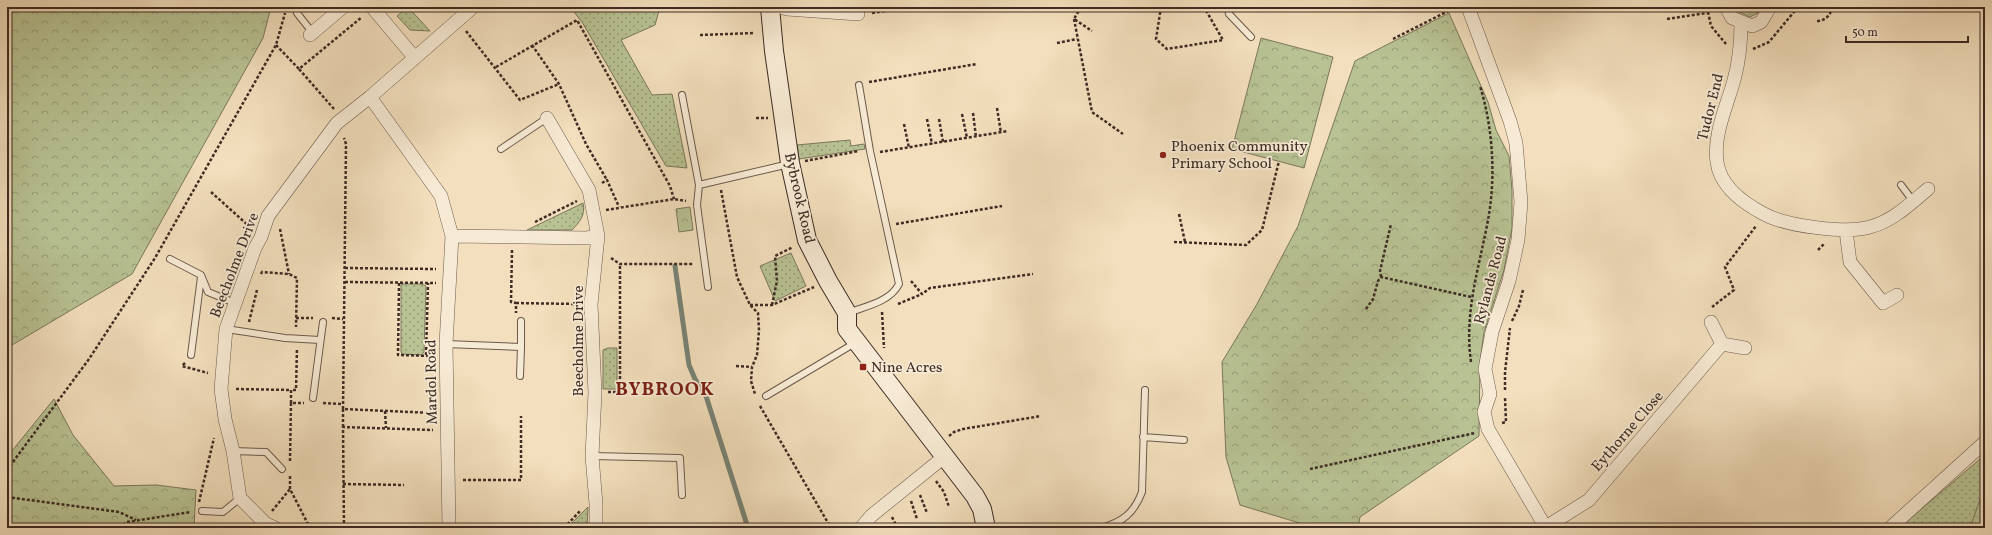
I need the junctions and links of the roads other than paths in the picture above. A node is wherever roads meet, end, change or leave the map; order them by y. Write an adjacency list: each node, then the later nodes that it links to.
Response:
1 (343, 7): 12 (street)
2 (372, 7): 14 (street)
3 (473, 7): 14 (street, Beecholme Drive)
4 (1227, 7): 13 (lane)
5 (1468, 7): 59 (street, Rylands Road)
6 (1726, 7): 11 (street)
7 (1770, 7): 11 (street)
8 (770, 8): 10 (street); 20 (street, Bybrook Road)
9 (297, 12): 12 (lane)
10 (858, 14)
11 (1742, 23): 25 (street, Tudor End)
12 (311, 33)
13 (1251, 37)
14 (414, 57): 17 (street, Beecholme Drive)
15 (859, 85): 33 (lane)
16 (682, 95): 21 (lane)
17 (370, 97): 26 (street, Mardol Road); 32 (street, Beecholme Drive)
18 (547, 118): 19 (lane); 27 (street, Beecholme Drive)
19 (501, 149)
20 (790, 163): 21 (lane); 33 (street, Bybrook Road)
21 (699, 185): 30 (lane)
22 (1901, 185): 24 (lane)
23 (1928, 189): 24 (street, Tudor End)
24 (1913, 201): 25 (street, Tudor End)
25 (1846, 231): 31 (street)
26 (452, 236): 27 (street); 40 (street, Mardol Road)
27 (598, 236): 54 (street, Beecholme Drive)
28 (170, 259): 29 (lane)
29 (201, 276): 32 (lane); 44 (lane)
30 (708, 287)
31 (1897, 295)
32 (235, 303): 37 (street, Beecholme Drive)
33 (847, 313): 39 (street, Bybrook Road)
34 (521, 321): 42 (lane)
35 (323, 322): 38 (lane)
36 (1711, 322): 41 (street)
37 (226, 329): 38 (lane); 52 (street, Beecholme Drive)
38 (320, 340): 48 (lane)
39 (856, 342): 47 (lane); 53 (street, Bybrook Road)
40 (446, 344): 42 (lane); 61 (street, Mardol Road)
41 (1722, 344): 43 (street); 59 (street, Eythorne Close)
42 (521, 347): 45 (lane)
43 (1744, 348)
44 (191, 355)
45 (520, 376)
46 (1145, 390): 49 (lane)
47 (766, 396)
48 (313, 398)
49 (1143, 437): 50 (lane); 65 (lane)
50 (1184, 440)
51 (1985, 442): 66 (street)
52 (232, 451): 55 (lane); 57 (street, Beecholme Drive)
53 (941, 453): 63 (street); 64 (street, Bybrook Road)
54 (592, 456): 56 (lane); 62 (street, Beecholme Drive)
55 (282, 469)
56 (682, 495)
57 (240, 498): 58 (lane); 60 (street)
58 (199, 512)
59 (1546, 527)
60 (275, 528)
61 (449, 528)
62 (594, 528)
63 (861, 528)
64 (986, 528)
65 (1101, 528)
66 (1890, 528)

